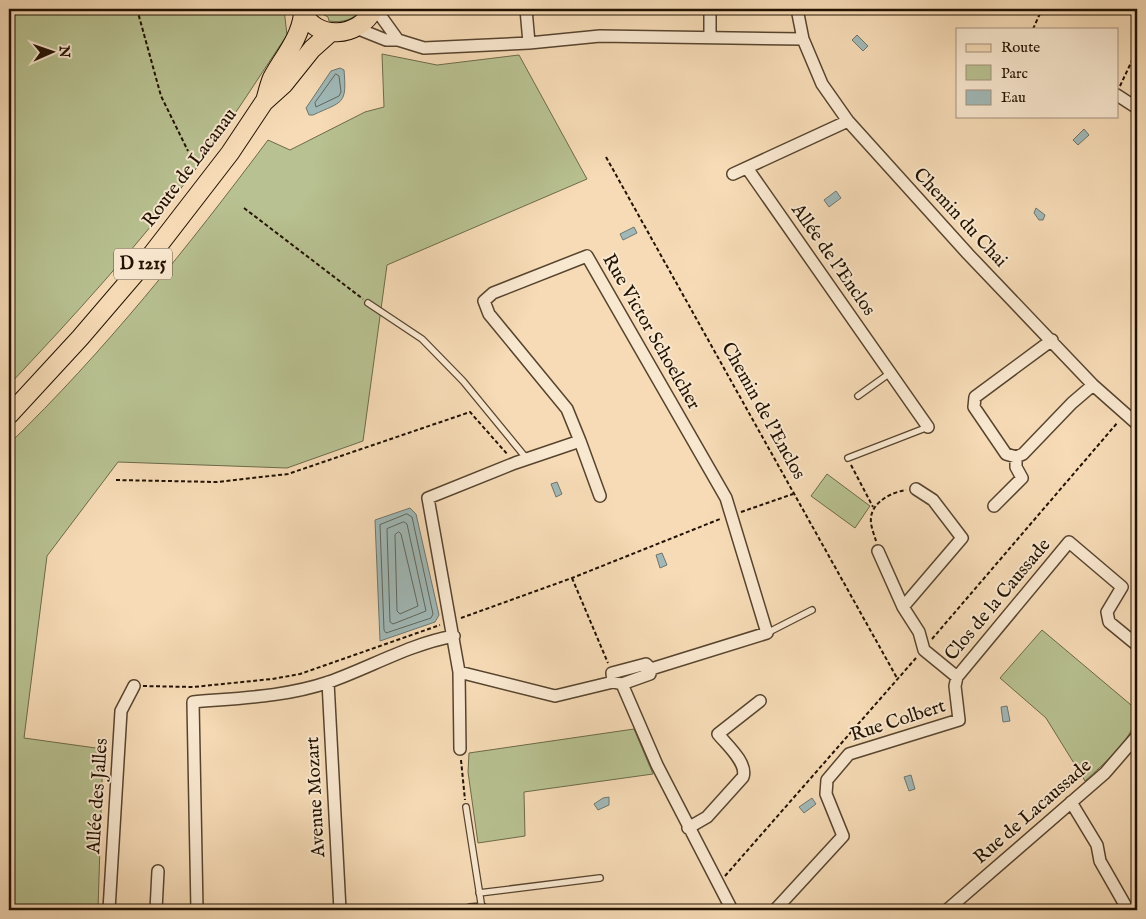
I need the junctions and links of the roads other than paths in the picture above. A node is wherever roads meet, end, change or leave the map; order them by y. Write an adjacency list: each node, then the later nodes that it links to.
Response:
1 (526, 9): 11 (street)
2 (710, 9): 8 (street)
3 (797, 9): 9 (street, Chemin du Chai)
4 (374, 10): 6 (main road); 10 (street)
5 (302, 11): 7 (main road); 13 (main road, D 1215)
6 (356, 28): 7 (main road); 10 (street)
7 (332, 32): 13 (main road, D 1215)
8 (710, 37): 9 (street); 11 (street)
9 (803, 39): 15 (street, Chemin du Chai)
10 (398, 40): 11 (street)
11 (529, 43)
12 (1118, 95): 14 (street)
13 (264, 102): 23 (main road, Route de Lacanau / D 1215)
14 (1137, 108)
15 (848, 121): 16 (street); 19 (street, Chemin du Chai)
16 (747, 168): 17 (street); 20 (street, Allée de l'Enclos)
17 (733, 174)
18 (368, 303): 29 (lane)
19 (1052, 340): 21 (street, Chemin du Chai); 27 (street)
20 (890, 373): 22 (lane); 25 (street, Allée de l'Enclos)
21 (1093, 385): 24 (street, Chemin du Chai); 27 (street)
22 (858, 396)
23 (9, 415)
24 (1137, 424)
25 (928, 427): 28 (lane, Allée de l'Enclos)
26 (580, 441): 29 (street); 31 (street, Rue Victor Schoelcher); 36 (street, Rue Victor Schoelcher)
27 (1016, 457): 32 (street)
28 (848, 458)
29 (527, 459): 37 (street)
30 (916, 490): 34 (street)
31 (600, 496)
32 (994, 506)
33 (878, 551): 34 (street)
34 (903, 607): 40 (street)
35 (812, 610): 36 (lane)
36 (766, 633): 41 (street)
37 (454, 636): 39 (street); 42 (street)
38 (1137, 644): 40 (street, Clos de la Caussade)
39 (459, 672): 41 (street); 46 (street)
40 (957, 677): 60 (street, Rue Colbert)
41 (616, 680): 49 (street)
42 (328, 682): 56 (street); 57 (street, Avenue Mozart)
43 (134, 686): 54 (street, Allée des Jalles)
44 (760, 701): 49 (street)
45 (1136, 741): 47 (street, Rue de Lacaussade)
46 (460, 750)
47 (1071, 802): 61 (street, Rue de Lacaussade); 62 (street)
48 (466, 807): 52 (lane)
49 (688, 828): 59 (street)
50 (158, 871): 55 (street)
51 (600, 878): 52 (lane)
52 (479, 893): 53 (lane)
53 (482, 908): 58 (street)
54 (109, 910)
55 (156, 910)
56 (197, 910)
57 (340, 910)
58 (470, 910)
59 (732, 910)
60 (775, 910)
61 (947, 910)
62 (1128, 910)

